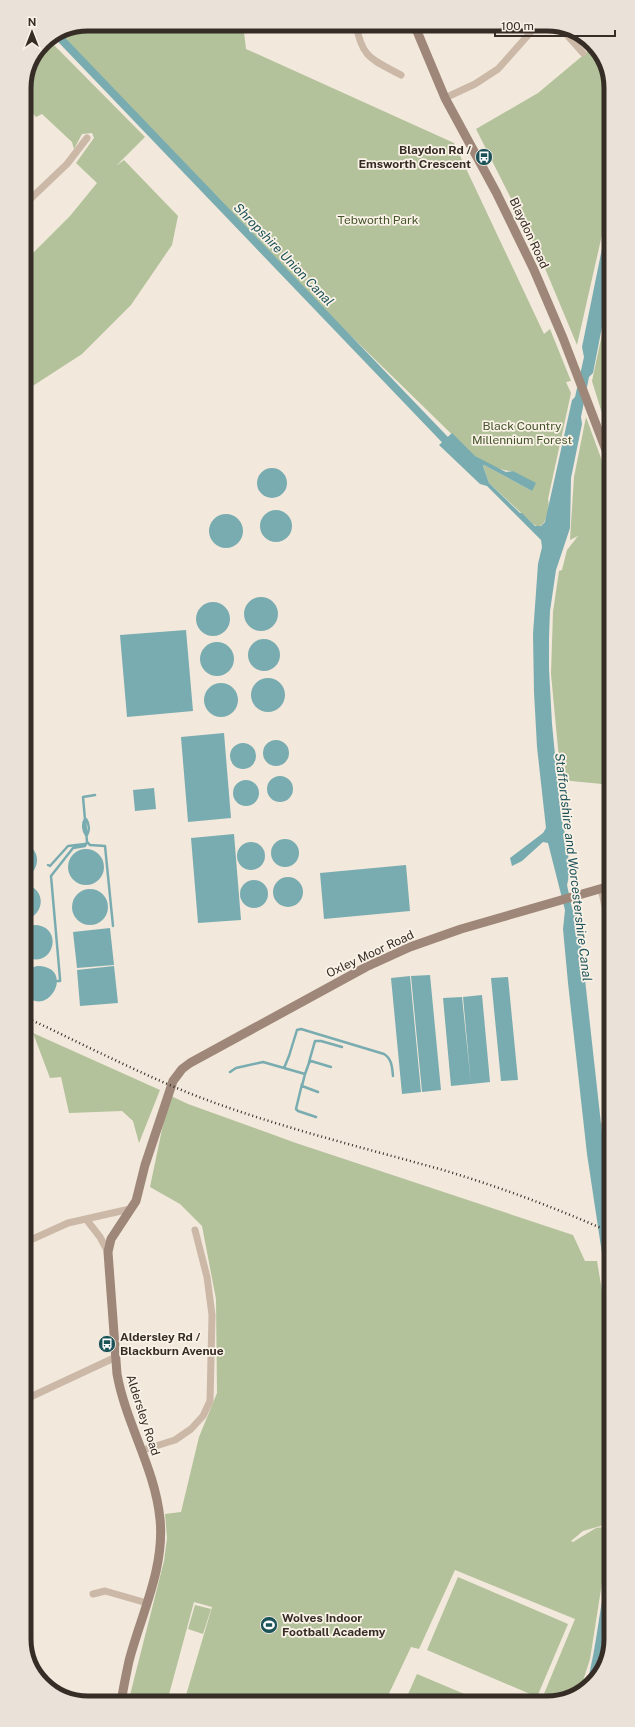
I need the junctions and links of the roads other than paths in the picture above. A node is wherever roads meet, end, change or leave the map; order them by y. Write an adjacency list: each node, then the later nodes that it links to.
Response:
1 (357, 31): 6 (street)
2 (417, 31): 7 (street, Blaydon Road)
3 (532, 31): 7 (street)
4 (566, 34): 5 (street)
5 (584, 53)
6 (401, 75)
7 (445, 98): 10 (street, Blaydon Road)
8 (87, 138): 9 (street)
9 (31, 198)
10 (604, 443)
11 (604, 888): 12 (street, Oxley Moor Road)
12 (601, 889): 13 (street); 14 (street, Oxley Moor Road)
13 (604, 902)
14 (168, 1093): 15 (street, Aldersley Road)
15 (130, 1209): 16 (street); 19 (street, Aldersley Road)
16 (86, 1219): 18 (street); 19 (street)
17 (195, 1230): 22 (street)
18 (31, 1240)
19 (108, 1252): 20 (street, Aldersley Road)
20 (116, 1357): 21 (street); 22 (street, Aldersley Road)
21 (31, 1397)
22 (143, 1450): 24 (street, Aldersley Road)
23 (93, 1594): 24 (street)
24 (147, 1603): 25 (street, Aldersley Road)
25 (123, 1696)

